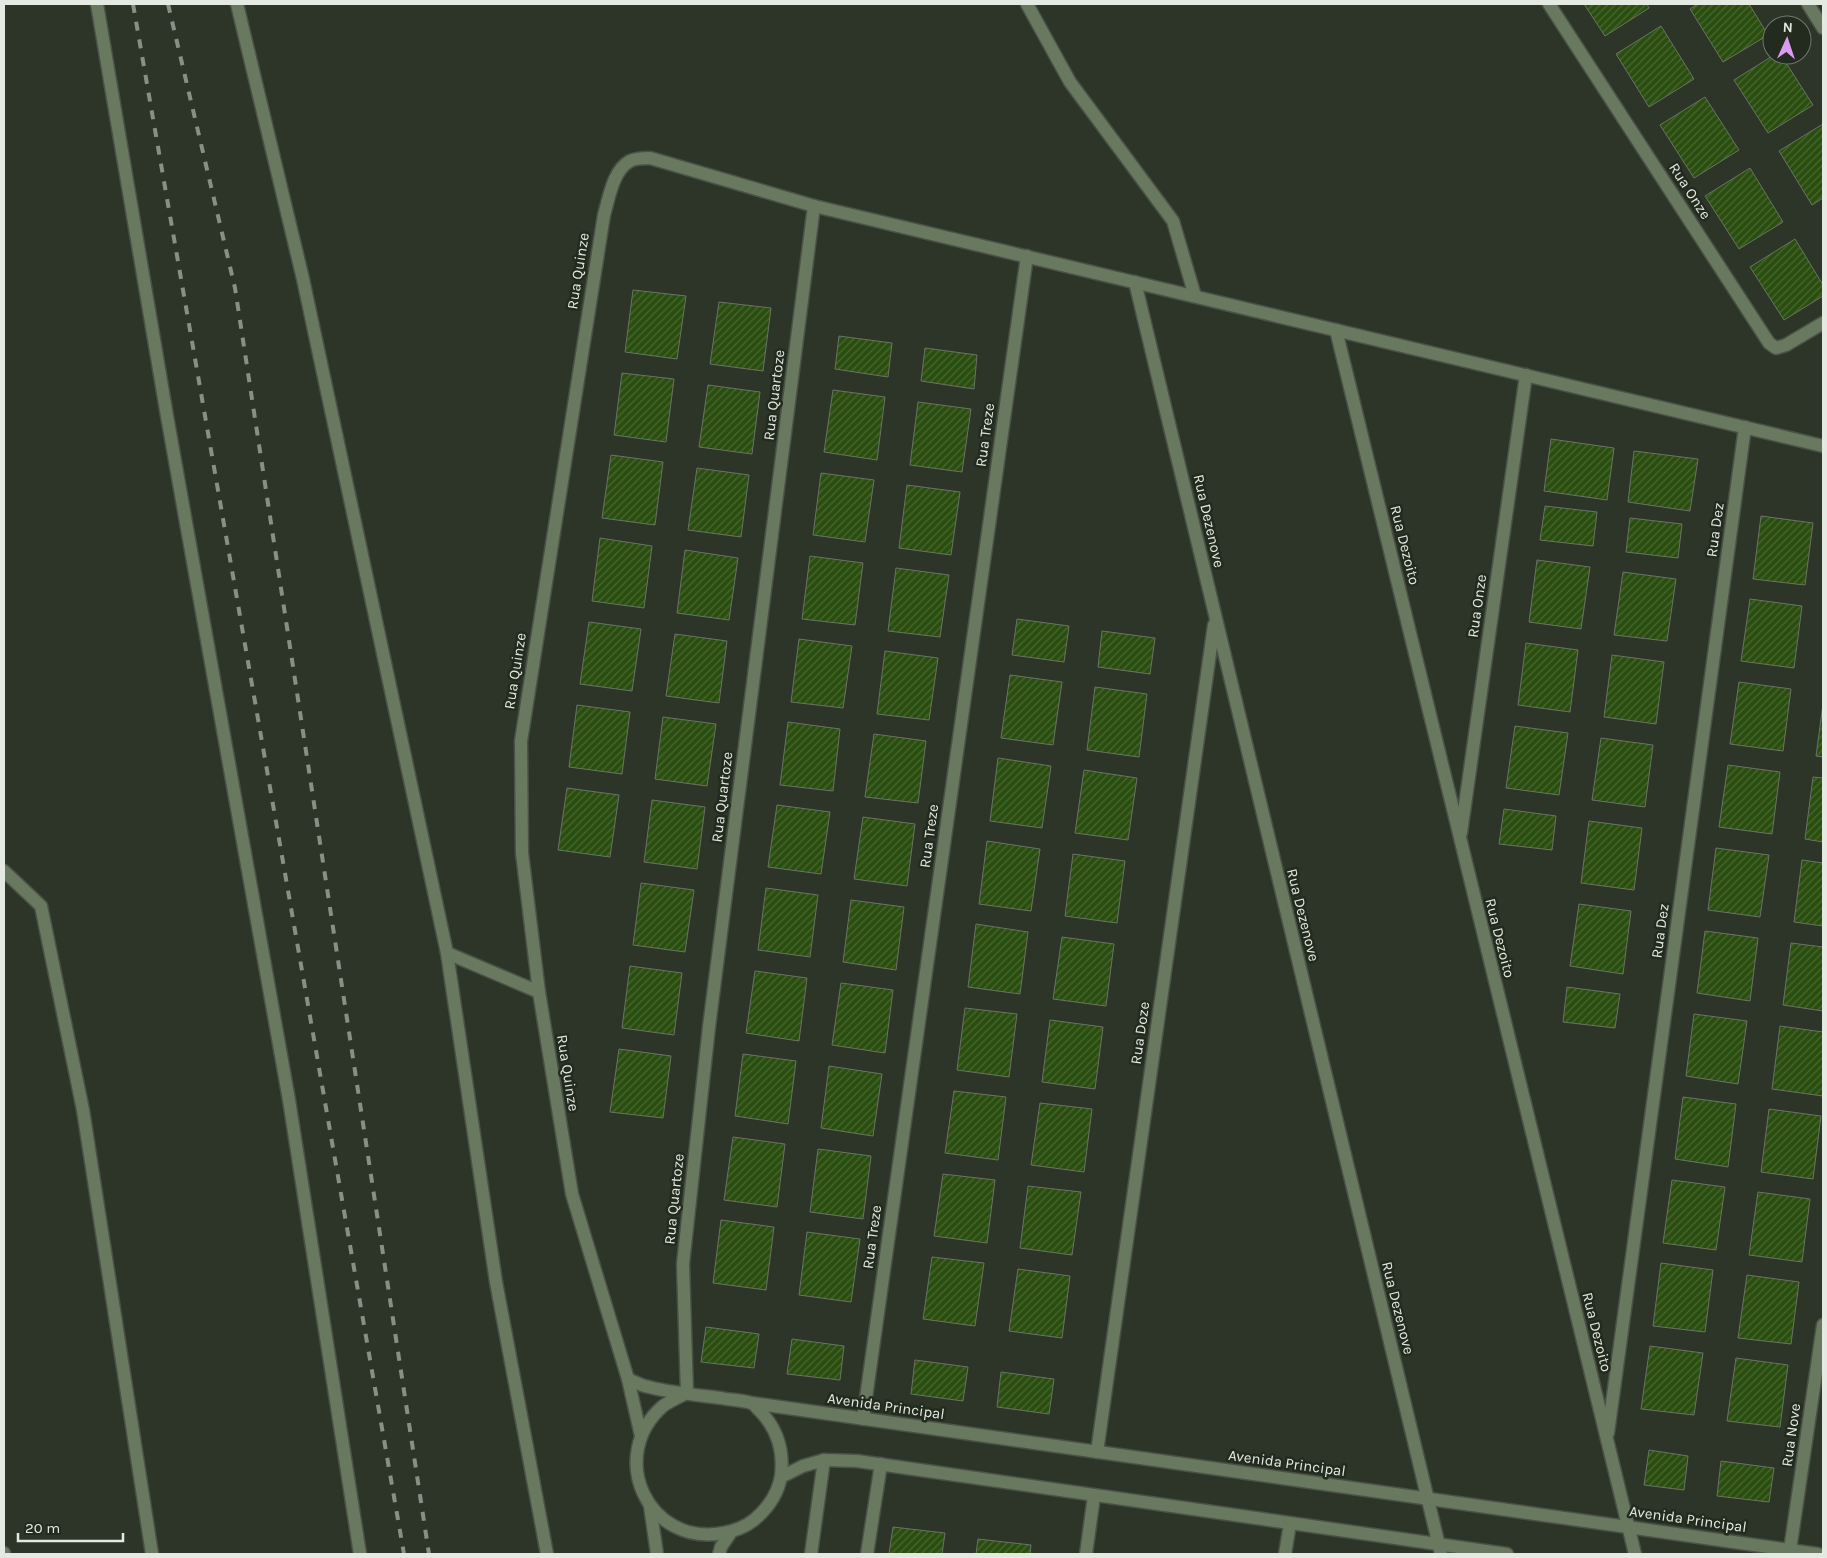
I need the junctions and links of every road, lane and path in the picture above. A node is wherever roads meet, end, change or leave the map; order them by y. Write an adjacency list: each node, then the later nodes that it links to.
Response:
1 (97, 4): 41 (street)
2 (237, 4): 19 (street)
3 (1027, 4): 10 (street)
4 (1549, 4): 11 (street, Rua Onze)
5 (1808, 4): 6 (street)
6 (1823, 28)
7 (814, 206): 8 (street, Rua Quinze); 20 (street, Rua Quinze); 23 (street, Rua Quartoze)
8 (1027, 256): 9 (street, Rua Quinze); 25 (street, Rua Treze)
9 (1135, 282): 10 (street, Rua Quinze); 16 (street, Rua Dezenove)
10 (1195, 296): 12 (street, Rua Quinze)
11 (1823, 323)
12 (1336, 330): 13 (street, Rua Quinze); 17 (street, Rua Dezoito)
13 (1526, 375): 14 (street, Rua Quinze); 17 (street, Rua Onze)
14 (1745, 427): 15 (street, Rua Quinze); 27 (street, Rua Dez)
15 (1823, 446)
16 (1215, 618): 28 (street, Rua Doze); 33 (street, Rua Dezenove)
17 (1460, 842): 27 (street, Rua Dezoito)
18 (4, 871): 40 (street)
19 (447, 953): 20 (street); 42 (street)
20 (538, 992): 22 (street, Rua Quinze)
21 (1823, 1325): 39 (street, Rua Nove)
22 (628, 1379): 23 (street, Avenida Principal); 26 (street, Rua Quinze)
23 (687, 1393): 24 (street, Avenida Principal); 26 (street)
24 (752, 1403): 25 (street, Avenida Principal); 31 (street)
25 (863, 1419): 28 (street, Avenida Principal)
26 (641, 1436): 34 (street)
27 (1607, 1439): 36 (street, Rua Dezoito)
28 (1097, 1452): 33 (street, Avenida Principal)
29 (824, 1460): 30 (street); 31 (street); 45 (street)
30 (881, 1464): 32 (street); 46 (street)
31 (781, 1477): 37 (street)
32 (1094, 1496): 35 (street); 47 (street)
33 (1427, 1499): 36 (street, Avenida Principal); 38 (street, Rua Dezenove)
34 (650, 1506): 37 (street); 43 (street)
35 (1290, 1524): 38 (street); 48 (street)
36 (1628, 1527): 39 (street, Avenida Principal); 50 (street, Rua Dezoito)
37 (731, 1532): 44 (street)
38 (1439, 1550): 49 (street)
39 (1790, 1550): 51 (street, Avenida Principal)
40 (152, 1554)
41 (360, 1554)
42 (546, 1554)
43 (657, 1554)
44 (719, 1554)
45 (811, 1554)
46 (867, 1554)
47 (1086, 1554)
48 (1286, 1554)
49 (1507, 1554)
50 (1635, 1554)
51 (1818, 1554)

